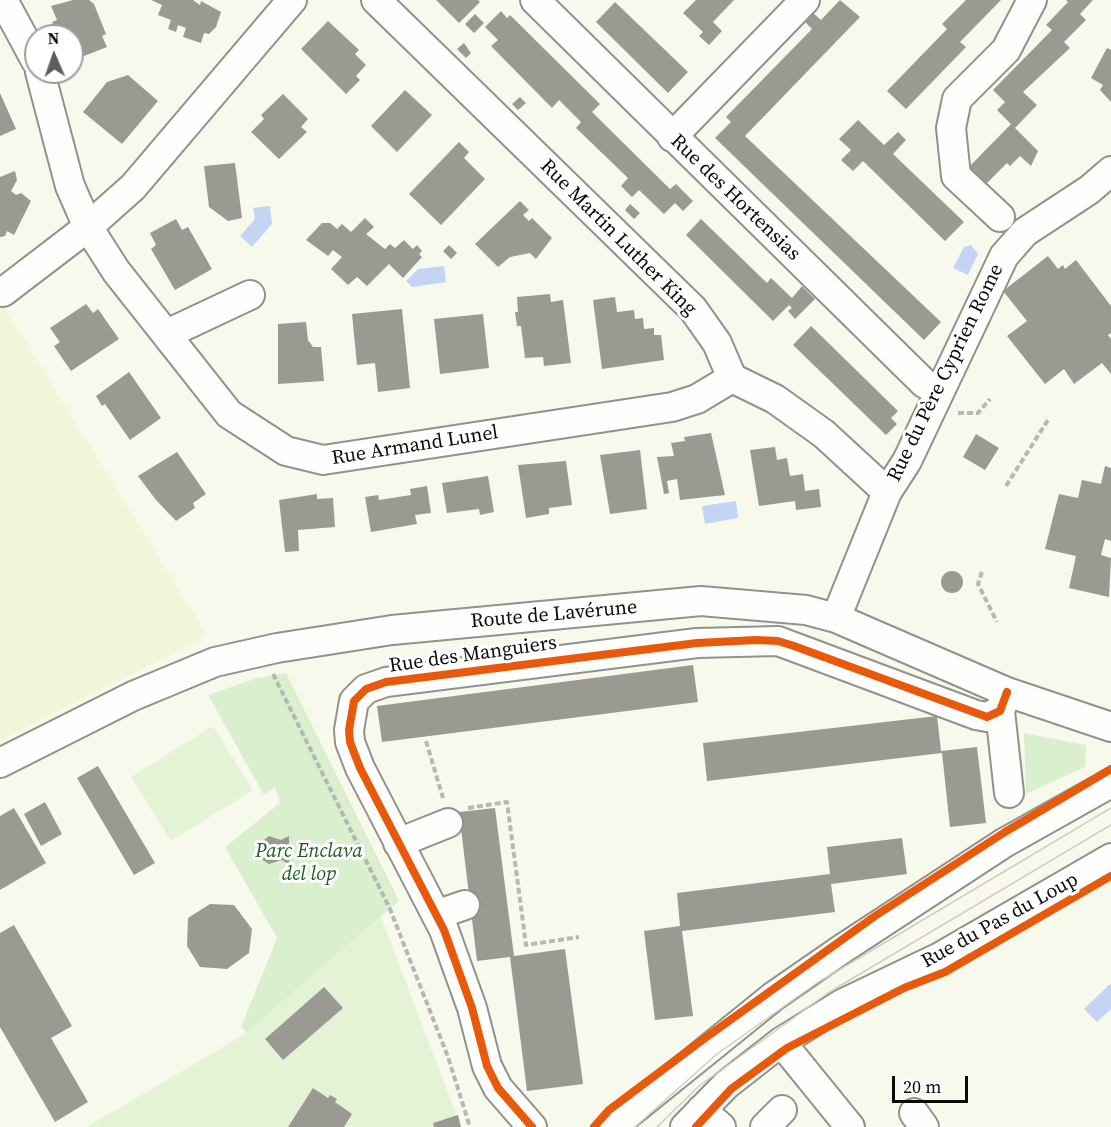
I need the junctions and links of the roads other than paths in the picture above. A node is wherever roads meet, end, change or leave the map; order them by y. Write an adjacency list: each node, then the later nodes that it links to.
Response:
1 (3, 0): 7 (street)
2 (292, 0): 12 (street)
3 (376, 0): 16 (street, Rue Martin Luther King)
4 (535, 0): 9 (street, Rue des Hortensias)
5 (805, 0): 9 (street)
6 (1032, 0): 11 (street)
7 (24, 39)
8 (43, 84): 12 (street, Rue Armand Lunel)
9 (672, 137): 17 (street, Rue des Hortensias)
10 (1111, 171): 17 (street, Rue du Père Cyprien Rome)
11 (1000, 217)
12 (88, 227): 13 (street); 15 (street, Rue Armand Lunel)
13 (3, 292)
14 (250, 295): 15 (street)
15 (167, 334): 16 (street, Rue Armand Lunel)
16 (732, 378): 18 (street)
17 (938, 391): 18 (street, Rue du Père Cyprien Rome)
18 (887, 492): 19 (street, Rue du Père Cyprien Rome)
19 (836, 618): 20 (street, Route de Lavérune); 22 (street, Route de Lavérune)
20 (1004, 702): 21 (street, Route de Lavérune); 24 (street); 26 (street, Rue des Manguiers)
21 (1111, 727)
22 (0, 763)
23 (1111, 783): 33 (street)
24 (1010, 793)
25 (450, 811): 26 (street)
26 (398, 843): 29 (street, Rue des Manguiers)
27 (1111, 858): 30 (street, Rue du Pas du Loup)
28 (465, 905): 29 (street)
29 (436, 915): 32 (street, Rue des Manguiers)
30 (782, 1042): 31 (street, Rue du Pas du Loup); 34 (street)
31 (703, 1121)
32 (532, 1127)
33 (612, 1127)
34 (850, 1127)

